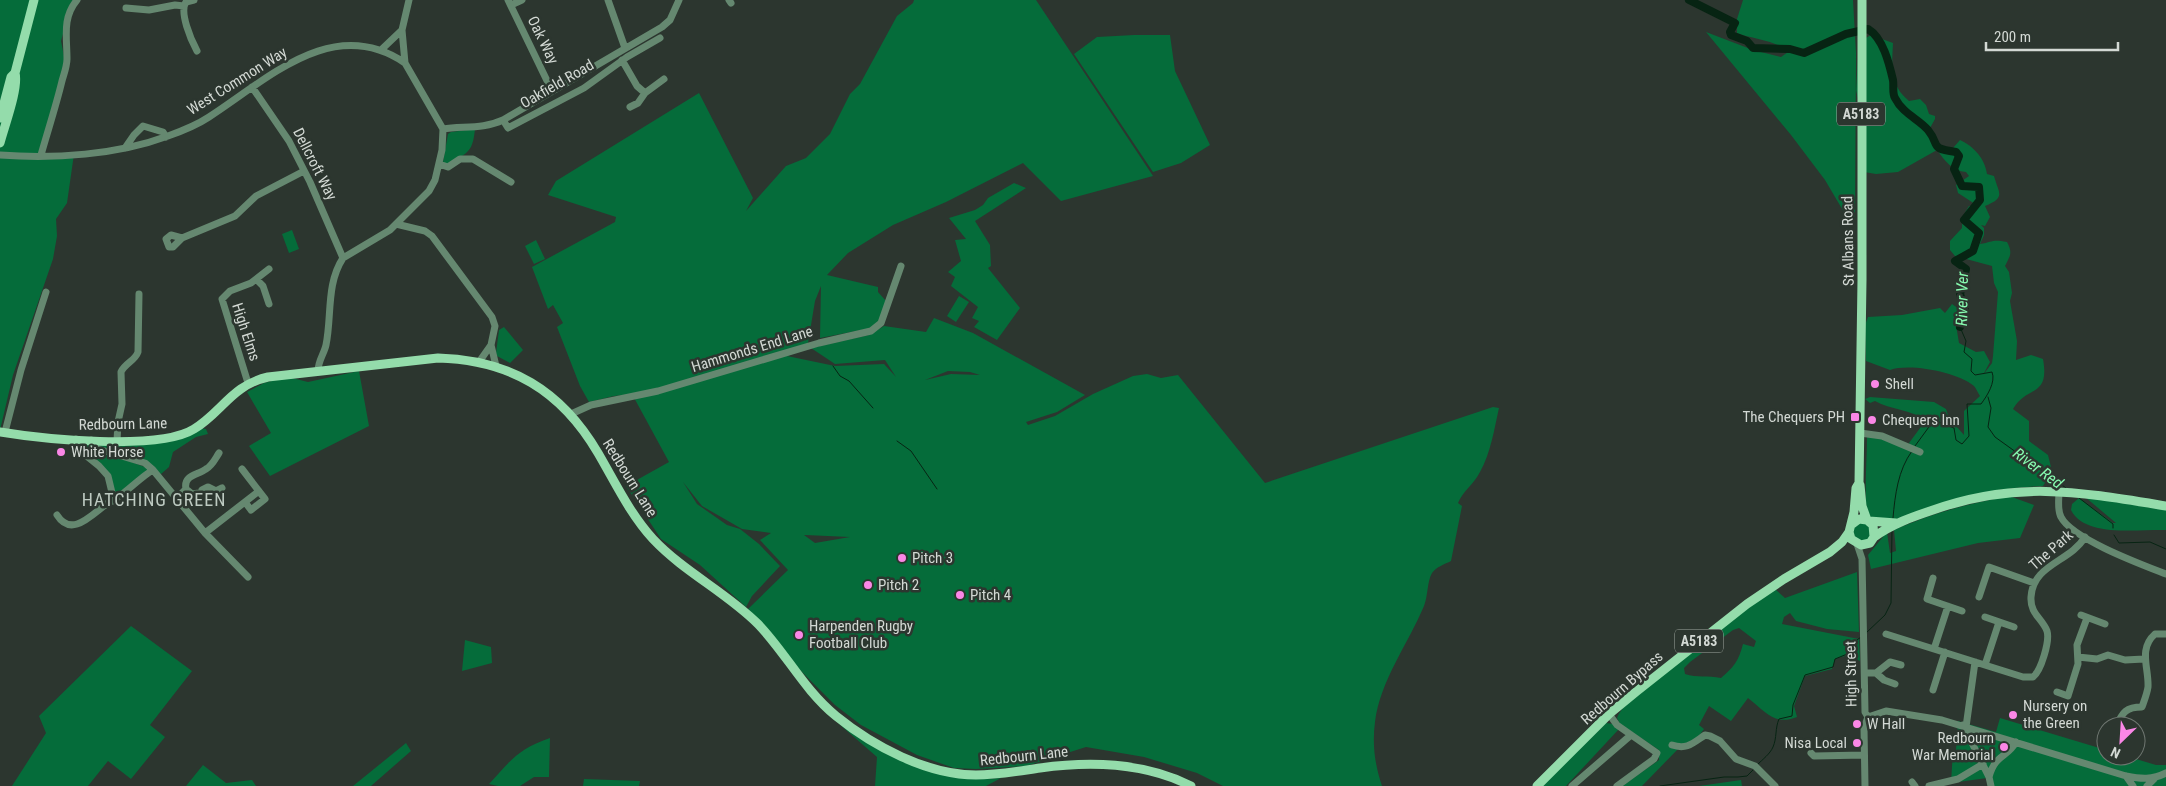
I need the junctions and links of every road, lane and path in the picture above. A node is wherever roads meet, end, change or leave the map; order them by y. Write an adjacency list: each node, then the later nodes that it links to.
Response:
1 (34, 0): 23 (main road)
2 (77, 0): 32 (street)
3 (194, 0): 10 (street)
4 (409, 0): 12 (street)
5 (522, 0): 9 (street)
6 (608, 0): 14 (street)
7 (679, 0): 14 (street, Oakfield Road)
8 (1862, 0): 52 (main road, St Albans Road / A5183)
9 (509, 3): 21 (street, Oak Way)
10 (184, 6): 11 (street); 16 (street)
11 (126, 8)
12 (402, 30): 15 (street); 18 (street)
13 (660, 38): 17 (street, Oakfield Road)
14 (624, 49): 17 (street); 21 (street, Oakfield Road)
15 (381, 50): 18 (street, West Common Way); 20 (street, West Common Way)
16 (197, 51)
17 (625, 58): 22 (street); 26 (street, Oakfield Road)
18 (406, 63): 27 (street)
19 (664, 79): 22 (street)
20 (252, 87): 28 (street, West Common Way); 34 (street, Dellcroft Way)
21 (552, 91): 26 (street, Oakfield Road)
22 (645, 93): 24 (street)
23 (6, 95): 25 (main road); 29 (main road)
24 (630, 107)
25 (0, 118)
26 (503, 120): 27 (street, Oakfield Road)
27 (443, 130): 33 (street)
28 (166, 137): 30 (street, West Common Way); 30 (street)
29 (0, 143)
30 (125, 148): 32 (street, West Common Way)
31 (0, 155): 32 (street, West Common Way)
32 (41, 155)
33 (439, 164): 35 (street); 36 (street)
34 (304, 170): 37 (street); 38 (street, Dellcroft Way)
35 (511, 182)
36 (396, 224): 38 (street); 45 (street)
37 (182, 238)
38 (343, 258): 48 (street)
39 (901, 266): 50 (street, Hammonds End Lane)
40 (269, 269): 41 (street, High Elms)
41 (257, 280): 44 (street, High Elms); 49 (street, High Elms)
42 (46, 292): 51 (street)
43 (139, 294): 55 (street)
44 (269, 304)
45 (491, 345): 46 (street); 47 (street)
46 (479, 362): 47 (main road, Redbourn Lane); 48 (main road, Redbourn Lane)
47 (496, 366): 50 (main road, Redbourn Lane)
48 (318, 371): 49 (main road, Redbourn Lane)
49 (248, 383): 55 (main road, Redbourn Lane)
50 (571, 414): 116 (main road, Redbourn Lane)
51 (3, 432): 53 (main road, Redbourn Lane)
52 (1860, 432): 56 (street); 60 (main road, St Albans Road / A5183)
53 (76, 439): 54 (main road, Redbourn Lane); 65 (street)
54 (91, 440): 55 (main road, Redbourn Lane); 59 (street)
55 (117, 441)
56 (1920, 452)
57 (219, 453): 62 (street)
58 (242, 469): 71 (street)
59 (153, 470): 64 (street); 65 (street)
60 (1859, 483): 68 (main road, St Albans Road / A5183); 70 (main road, St Albans Road / A5183)
61 (222, 488): 62 (street)
62 (186, 490): 64 (street)
63 (2063, 491): 66 (main road); 69 (main road); 72 (street)
64 (177, 498): 71 (street)
65 (114, 501): 67 (street)
66 (2166, 506)
67 (58, 515)
68 (1868, 521): 69 (main road); 70 (main road); 73 (main road)
69 (1891, 525): 73 (main road)
70 (1850, 528): 74 (main road); 75 (main road, Redbourn Bypass / A5183)
71 (205, 533): 78 (street)
72 (2086, 537): 77 (street); 80 (street, The Park)
73 (1872, 540): 74 (main road); 76 (street, High Street)
74 (1856, 544): 75 (main road, Redbourn Bypass / A5183); 76 (street, High Street)
75 (1830, 552): 102 (main road, Redbourn Bypass / A5183)
76 (1862, 559): 97 (street, High Street)
77 (2166, 574)
78 (248, 577)
79 (1933, 578): 82 (street)
80 (2034, 583): 81 (street, The Park); 96 (street, The Park)
81 (1979, 597)
82 (1948, 606): 83 (street); 90 (street)
83 (1962, 611)
84 (1985, 617): 85 (street)
85 (1999, 622): 87 (street); 96 (street)
86 (2105, 624): 92 (street)
87 (2014, 627)
88 (1886, 634): 90 (street, The Park)
89 (2166, 634): 93 (street)
90 (1934, 649): 91 (street, The Park)
91 (1945, 652): 94 (street, The Park); 100 (street)
92 (2078, 657): 93 (street); 101 (street)
93 (2144, 659): 103 (street)
94 (1976, 662): 96 (street, The Park); 105 (street)
95 (1901, 665): 98 (street)
96 (1985, 665)
97 (1865, 673): 98 (street); 104 (street, High Street)
98 (1876, 673): 99 (street)
99 (1896, 684)
100 (1933, 690)
101 (2057, 692)
102 (1609, 714): 106 (street); 117 (main road, Redbourn Bypass / A5183)
103 (2121, 716)
104 (1868, 718): 105 (street); 110 (street, High Street)
105 (1964, 726): 107 (street); 111 (street)
106 (1631, 735): 118 (street); 119 (street)
107 (2016, 742): 113 (street); 114 (street)
108 (1672, 745): 120 (street)
109 (1810, 753): 110 (street)
110 (1864, 755): 121 (street, High Street)
111 (1983, 764): 114 (street); 122 (street)
112 (2166, 773): 115 (street)
113 (2126, 776): 115 (street); 124 (street)
114 (1989, 777): 123 (street)
115 (2155, 778): 125 (street)
116 (1190, 786)
117 (1537, 786)
118 (1572, 786)
119 (1617, 786)
120 (1775, 786)
121 (1865, 786)
122 (1929, 786)
123 (1991, 786)
124 (2133, 786)
125 (2147, 786)

